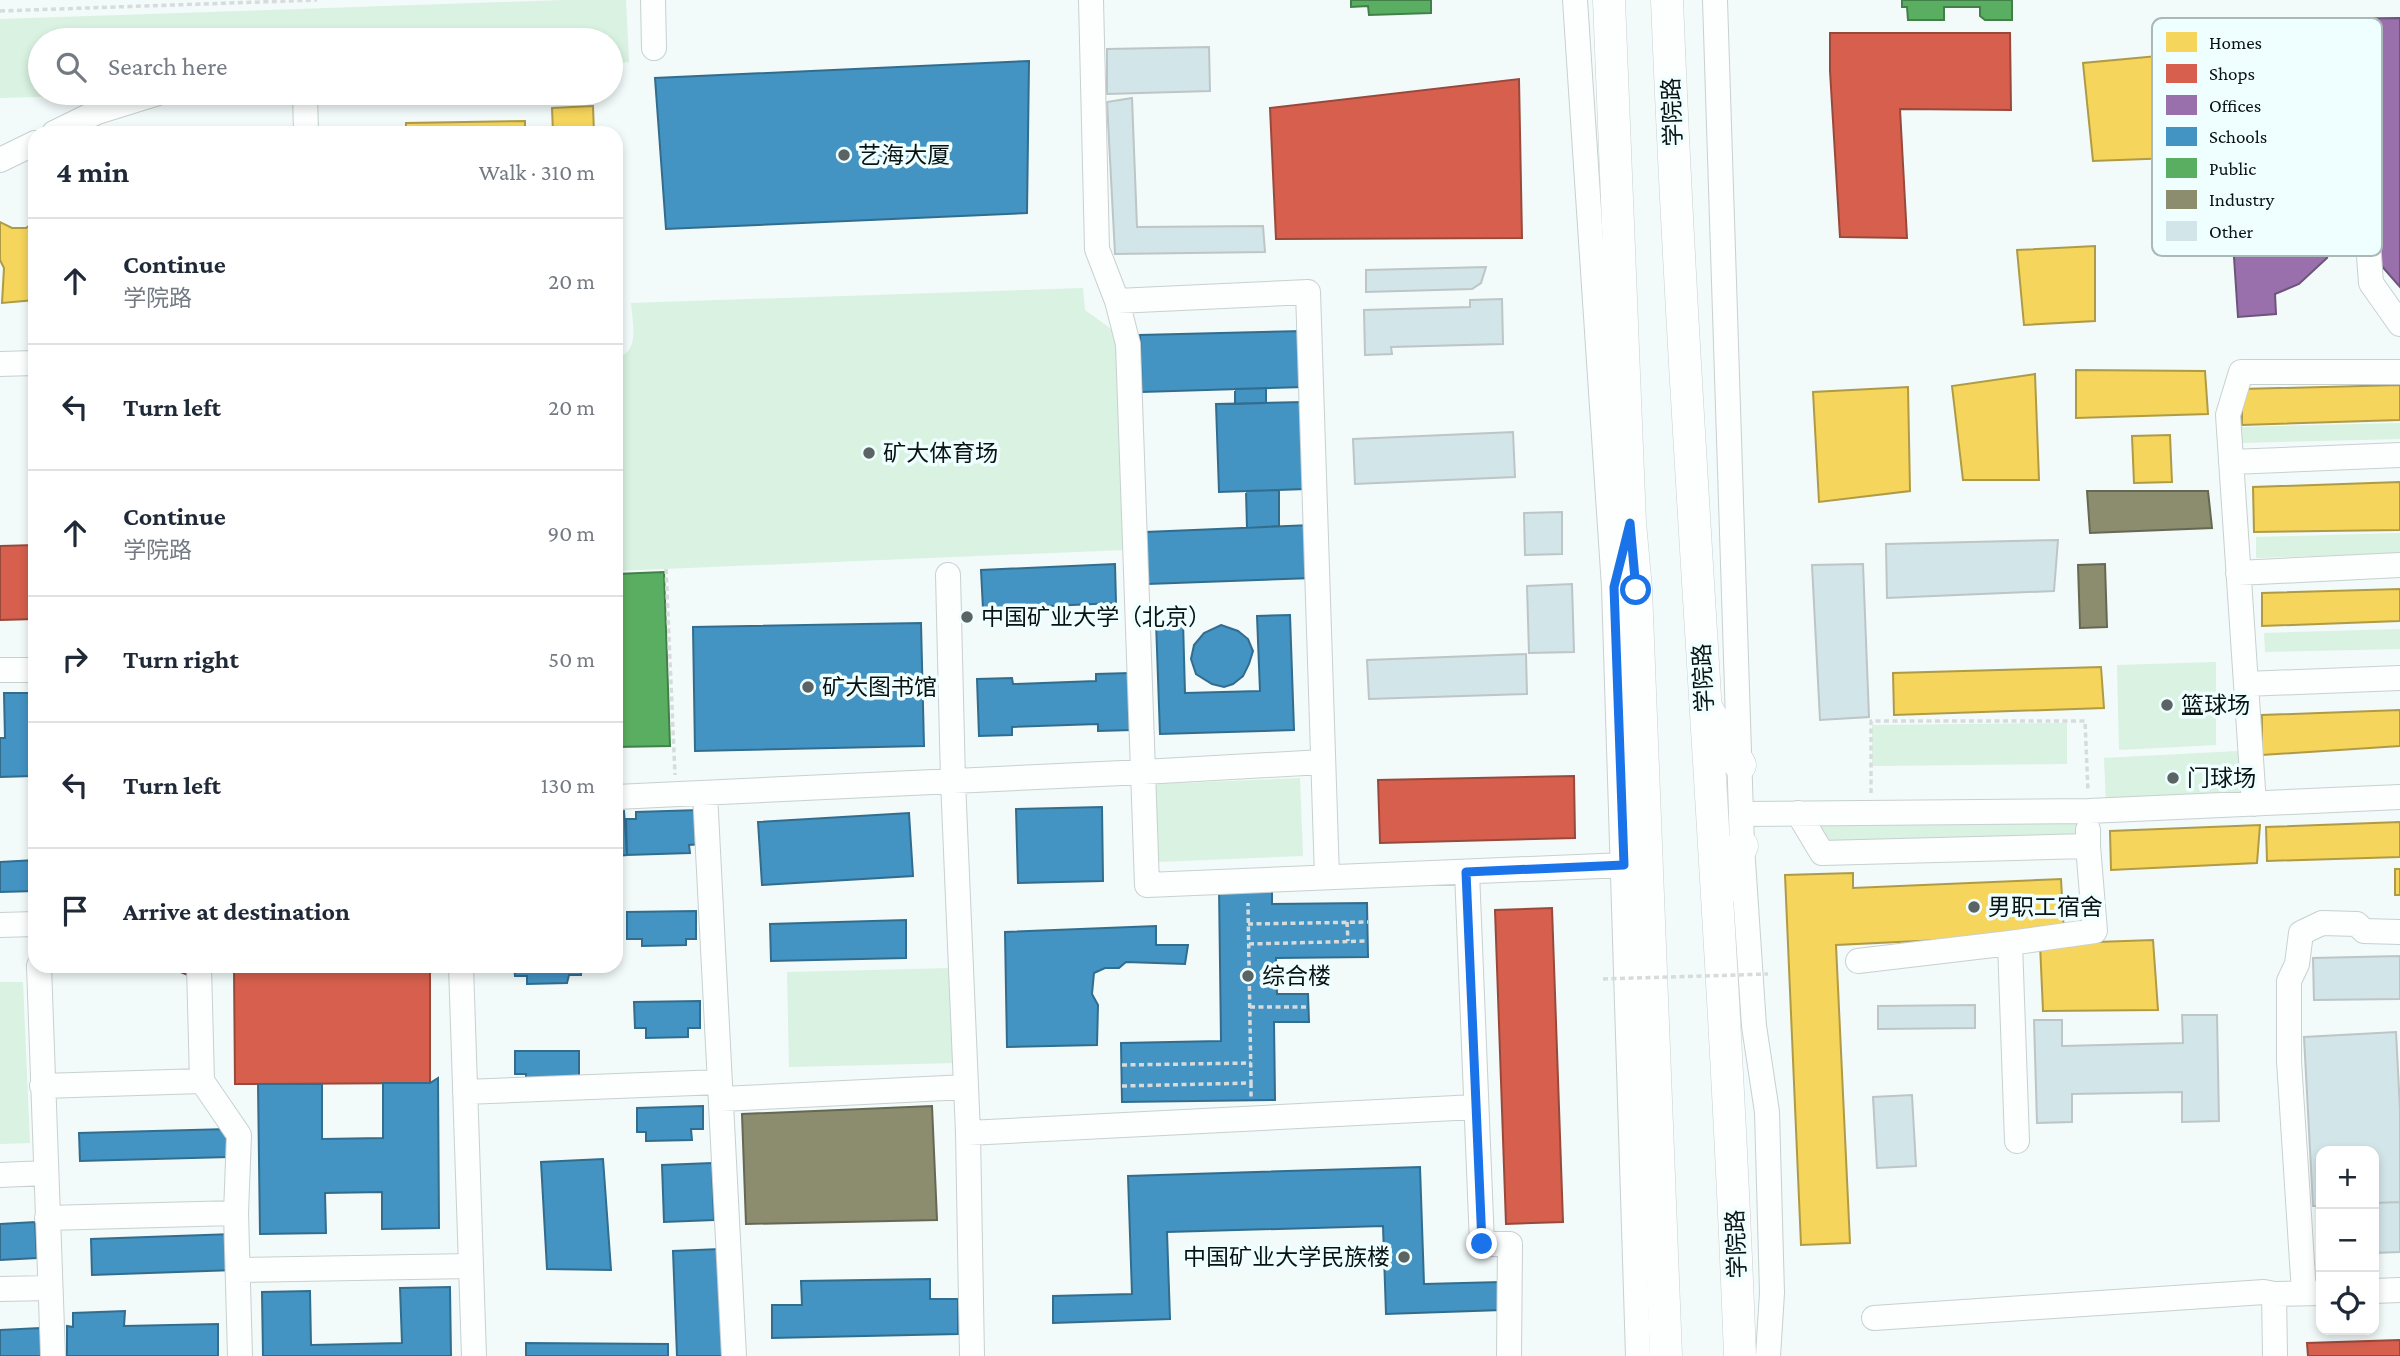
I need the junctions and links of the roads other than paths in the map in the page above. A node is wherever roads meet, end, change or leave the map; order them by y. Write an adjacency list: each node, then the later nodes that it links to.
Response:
1 (653, 0): 7 (street)
2 (1091, 0): 15 (street)
3 (1575, 0): 26 (street)
4 (1609, 0): 22 (main road)
5 (1667, 0): 31 (main road, 学院路)
6 (1715, 0): 33 (street, 学院路)
7 (654, 48)
8 (119, 105): 10 (street)
9 (305, 105): 11 (street)
10 (68, 126)
11 (306, 126)
12 (28, 146): 13 (street)
13 (0, 160)
14 (2369, 256): 16 (street)
15 (1117, 301): 32 (street); 34 (street)
16 (2400, 324)
17 (28, 363): 18 (street)
18 (0, 364)
19 (2400, 372): 21 (street)
20 (2400, 455): 21 (street)
21 (2231, 463): 24 (street)
22 (1630, 523): 26 (main road); 85 (main road)
23 (2400, 565): 24 (street)
24 (2238, 573): 30 (street)
25 (948, 575): 35 (street)
26 (1614, 587): 45 (street)
27 (0, 670): 28 (street)
28 (28, 670)
29 (2400, 678): 30 (street)
30 (2246, 684): 39 (street)
31 (1705, 706): 33 (main road); 48 (main road, 学院路)
32 (1322, 762): 34 (street); 47 (street)
33 (1740, 765): 42 (street, 学院路)
34 (1143, 772): 35 (street); 47 (street)
35 (953, 781): 36 (street); 59 (street)
36 (705, 793): 37 (street); 60 (street)
37 (623, 797)
38 (2400, 797): 39 (street)
39 (2254, 804): 40 (street)
40 (2089, 811): 41 (street); 44 (street)
41 (1798, 813): 42 (street); 44 (street)
42 (1742, 814): 43 (street, 学院路)
43 (1742, 846): 48 (main road); 87 (street, 学院路)
44 (2088, 846): 52 (street)
45 (1624, 865): 46 (street); 84 (street)
46 (1466, 872): 47 (street); 62 (street)
47 (1327, 877)
48 (1716, 903): 86 (main road, 学院路)
49 (28, 924): 50 (street)
50 (0, 925)
51 (2400, 932): 75 (street)
52 (2010, 943): 53 (street); 64 (street)
53 (1858, 961)
54 (39, 973): 58 (street)
55 (199, 973): 57 (street)
56 (461, 973): 61 (street)
57 (202, 1081): 58 (street); 67 (street)
58 (42, 1086): 65 (street)
59 (966, 1087): 60 (street); 63 (street)
60 (720, 1090): 61 (street); 81 (street)
61 (465, 1092): 69 (street)
62 (1475, 1107): 63 (street); 83 (street)
63 (968, 1133): 82 (street)
64 (2017, 1141)
65 (45, 1173): 66 (street); 68 (street)
66 (0, 1175)
67 (236, 1213): 68 (street); 70 (street)
68 (47, 1218): 71 (street)
69 (471, 1266): 70 (street); 80 (street)
70 (238, 1270): 79 (street)
71 (50, 1287): 72 (street); 78 (street)
72 (0, 1289)
73 (2400, 1290): 74 (street)
74 (2379, 1291)
75 (2313, 1293): 76 (street)
76 (2274, 1294): 77 (street); 88 (street)
77 (1874, 1318)
78 (53, 1356)
79 (240, 1356)
80 (474, 1356)
81 (734, 1356)
82 (972, 1356)
83 (1509, 1356)
84 (1638, 1356)
85 (1666, 1356)
86 (1740, 1356)
87 (1768, 1356)
88 (2276, 1356)

